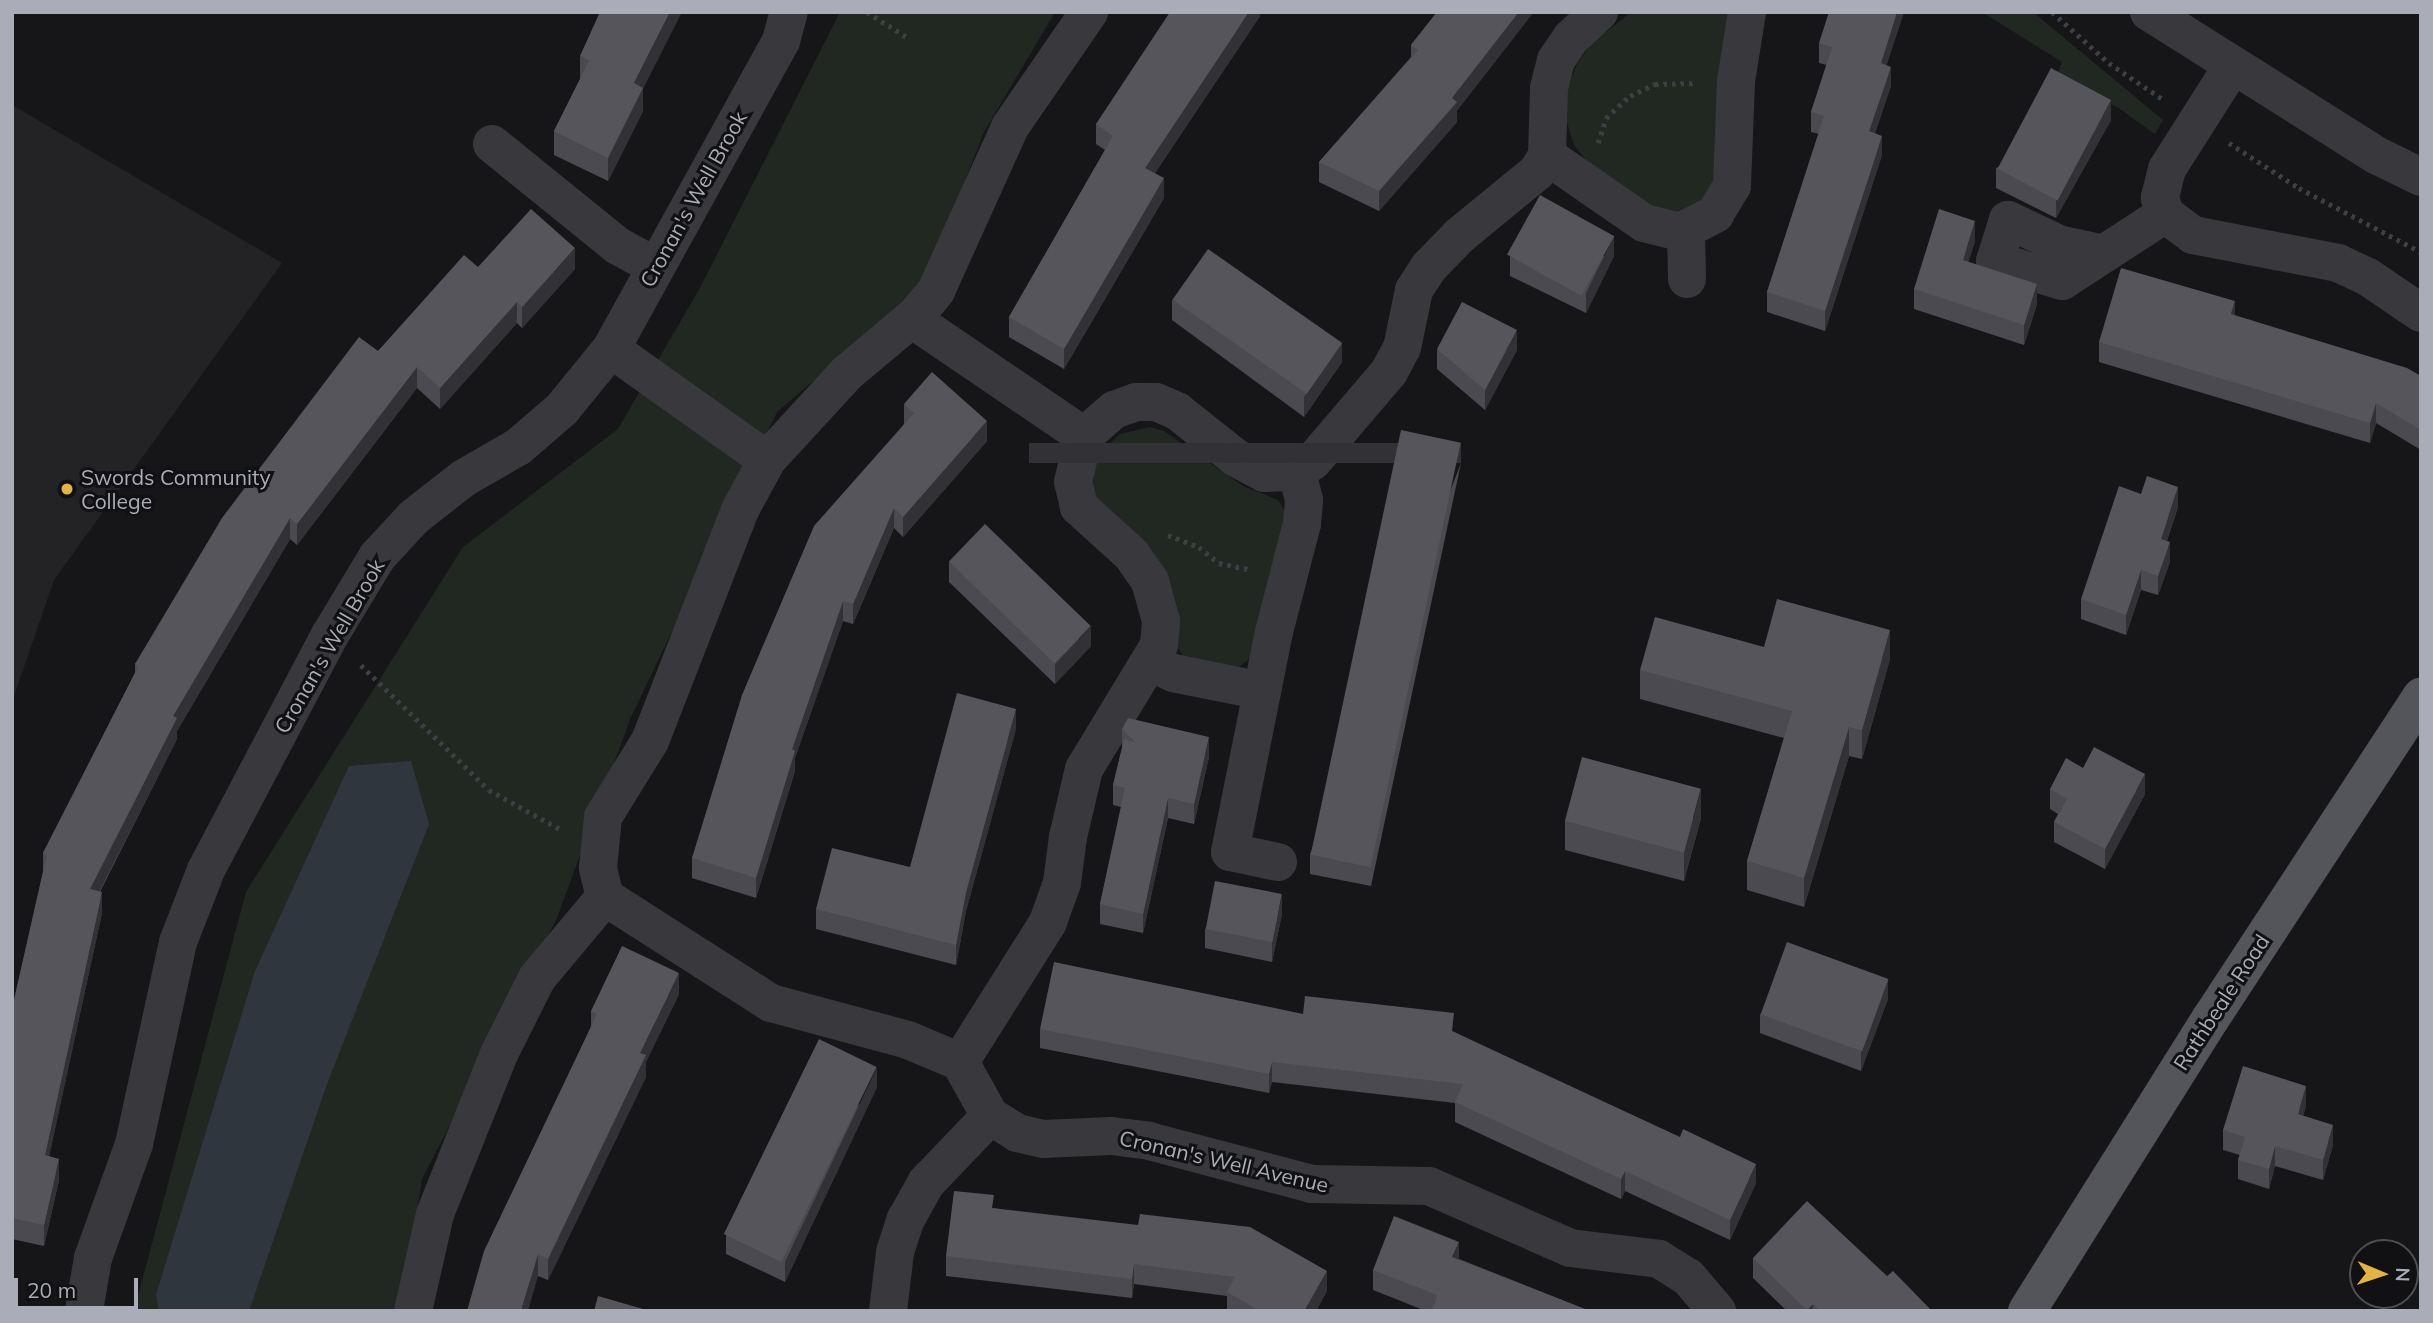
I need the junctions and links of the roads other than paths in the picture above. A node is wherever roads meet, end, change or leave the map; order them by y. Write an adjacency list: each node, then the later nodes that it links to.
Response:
1 (789, 12): 13 (street, Cronan's Well Brook)
2 (1089, 12): 16 (street)
3 (1599, 12): 8 (street)
4 (1748, 12): 11 (street)
5 (2149, 12): 6 (street)
6 (2233, 65): 9 (street); 10 (street)
7 (492, 144): 13 (street)
8 (1562, 167): 11 (street); 20 (street)
9 (2421, 177)
10 (2165, 214): 12 (street); 15 (street)
11 (1686, 229): 14 (street)
12 (2100, 253)
13 (655, 266): 17 (street, Cronan's Well Brook)
14 (1687, 279)
15 (2421, 313)
16 (916, 315): 18 (street); 19 (street)
17 (611, 349): 19 (street); 28 (street, Cronan's Well Brook)
18 (1084, 436): 20 (street); 21 (street)
19 (767, 460): 25 (street)
20 (1297, 472): 22 (street)
21 (1152, 663): 22 (street); 26 (street)
22 (1262, 691): 24 (street)
23 (2421, 697): 32 (main road, Rathbeale Road)
24 (1278, 862)
25 (605, 897): 26 (street); 29 (street)
26 (960, 1062): 27 (street)
27 (990, 1116): 30 (street); 31 (street, Cronan's Well Avenue)
28 (84, 1311)
29 (413, 1311)
30 (888, 1311)
31 (1717, 1311)
32 (2027, 1311)

